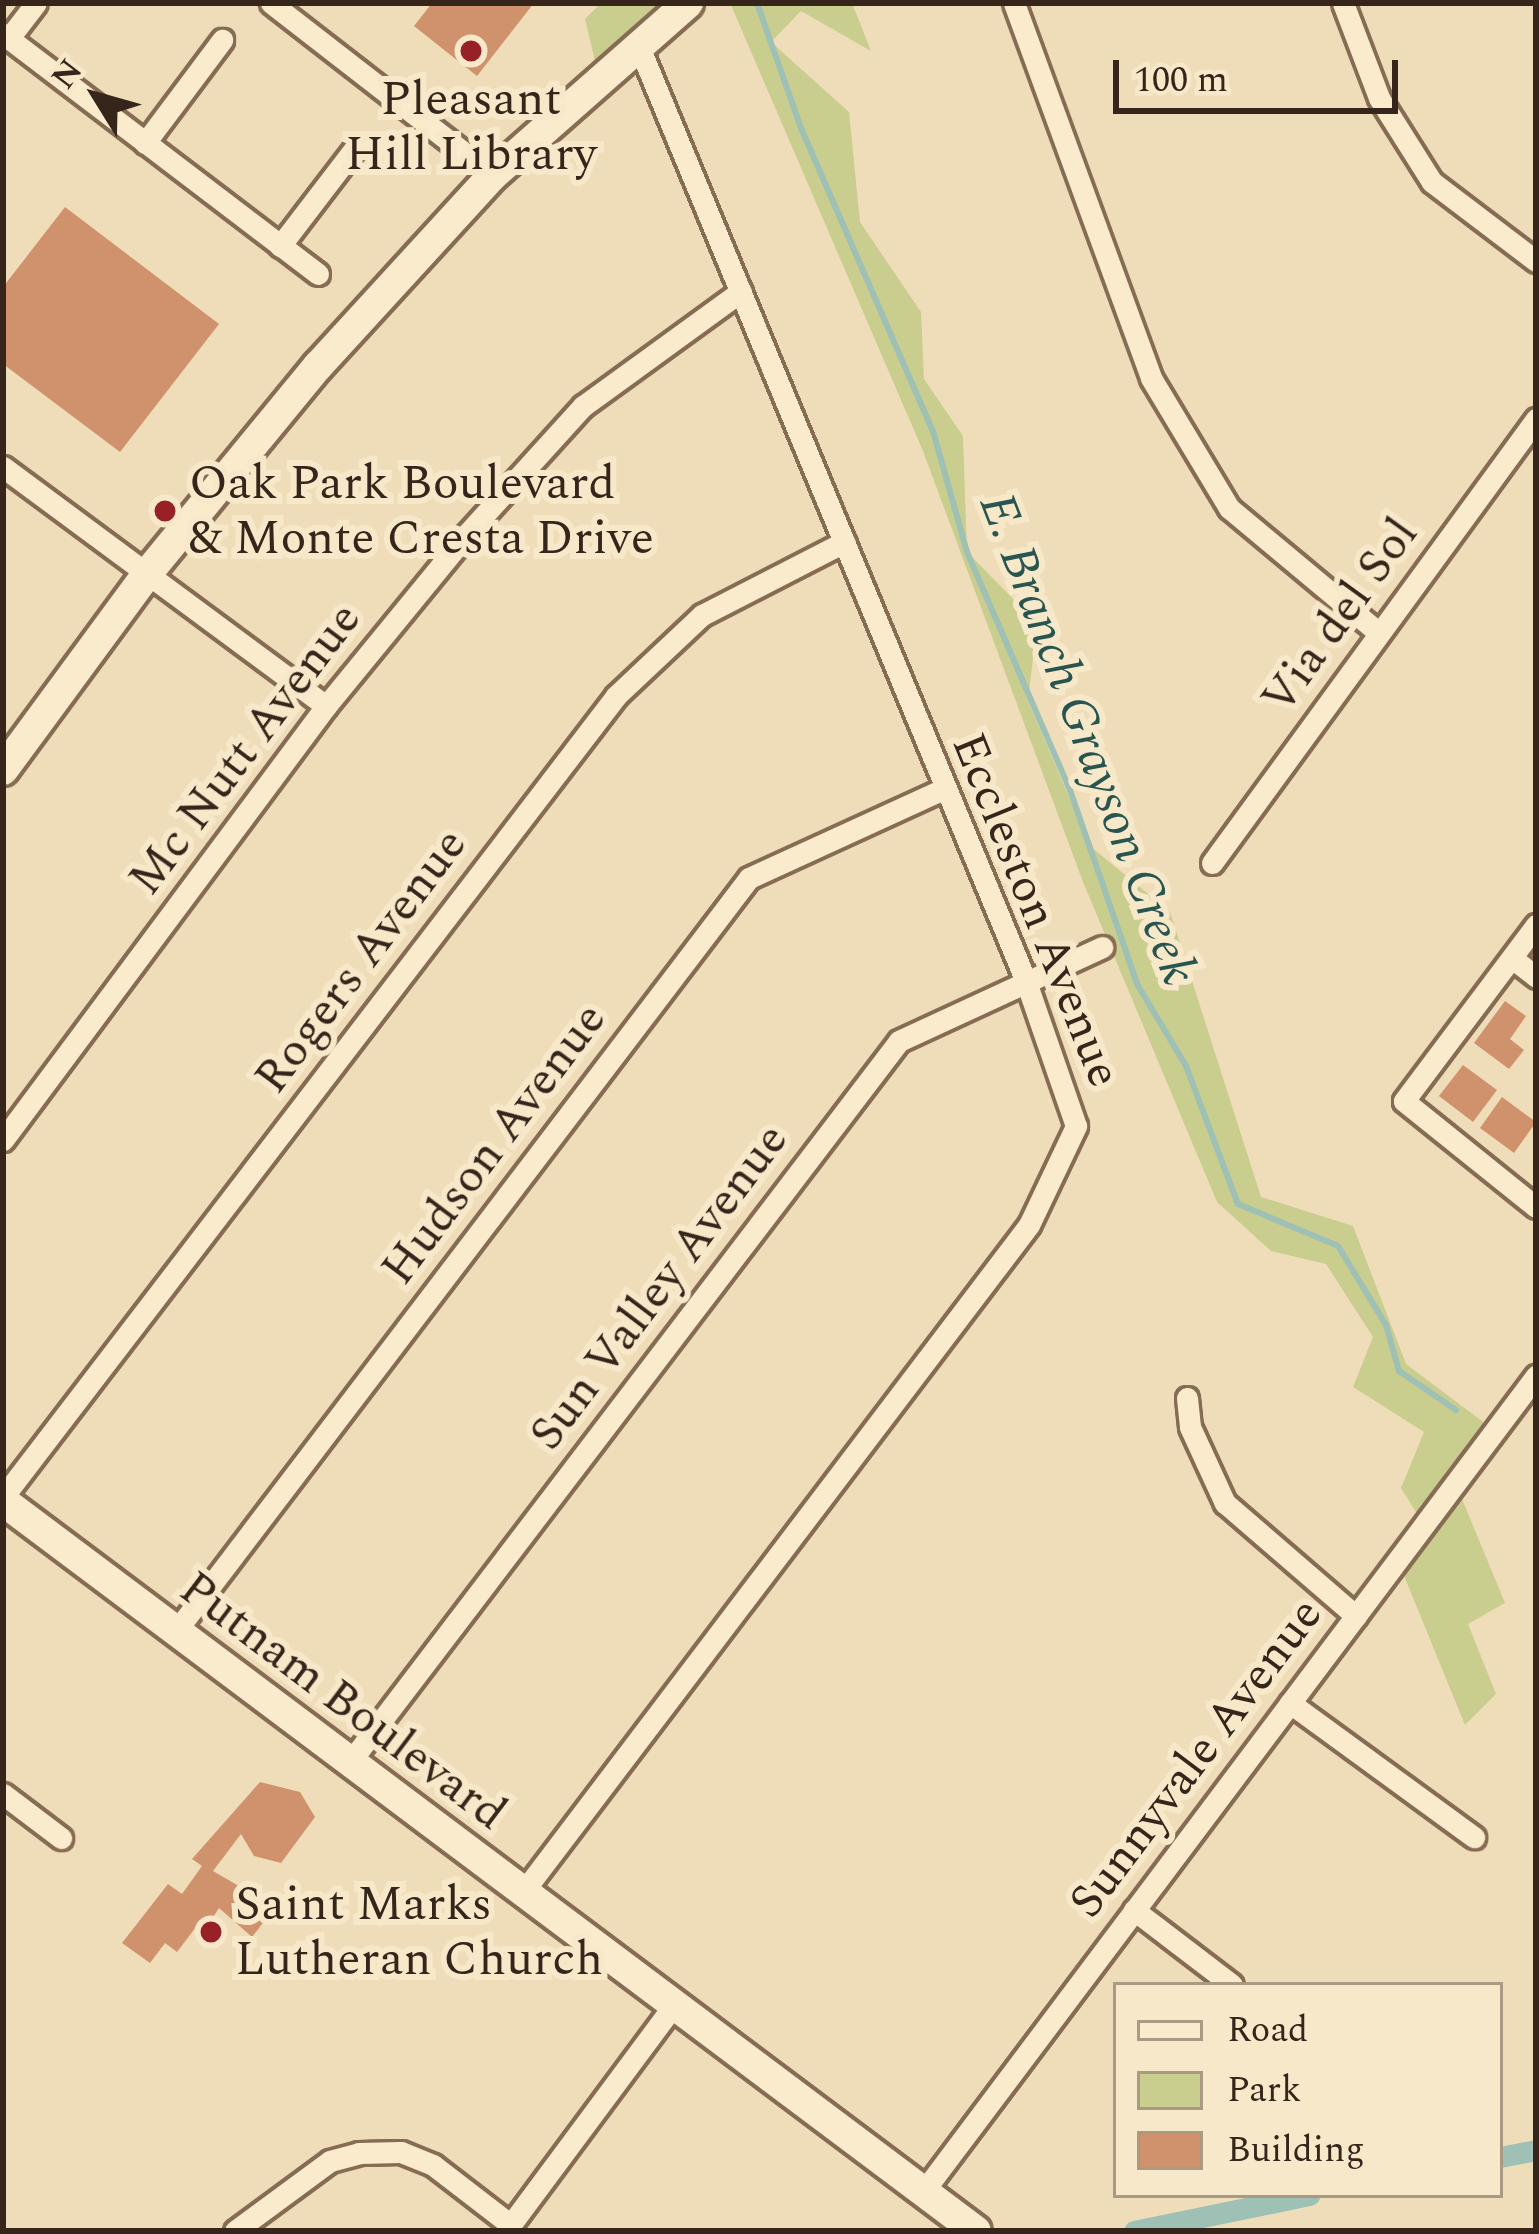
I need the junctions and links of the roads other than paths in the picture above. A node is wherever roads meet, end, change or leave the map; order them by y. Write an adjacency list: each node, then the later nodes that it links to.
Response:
1 (36, 3): 6 (street)
2 (271, 3): 11 (street)
3 (688, 3): 8 (street)
4 (1014, 3): 20 (street)
5 (1343, 3): 13 (street)
6 (6, 36): 9 (street)
7 (222, 40): 9 (street)
8 (640, 49): 11 (street); 15 (street, Eccleston Avenue)
9 (145, 143): 12 (street)
10 (358, 144): 12 (street)
11 (493, 175): 19 (street)
12 (280, 246): 14 (street)
13 (1536, 261)
14 (318, 274)
15 (741, 291): 18 (street, Eccleston Avenue); 21 (street, Mc Nutt Avenue)
16 (1536, 419): 20 (street, Via del Sol)
17 (3, 467): 19 (street)
18 (844, 542): 23 (street, Eccleston Avenue); 34 (street, Rogers Avenue)
19 (147, 574): 21 (street); 22 (street)
20 (1379, 633): 24 (street, Via del Sol)
21 (326, 706): 30 (street, Mc Nutt Avenue)
22 (3, 770)
23 (943, 789): 29 (street, Eccleston Avenue); 36 (street, Hudson Avenue)
24 (1212, 863)
25 (1536, 925): 27 (street)
26 (1102, 947): 29 (street, Sun Valley Avenue)
27 (1512, 958): 28 (street); 31 (street)
28 (1536, 977)
29 (1025, 979): 38 (street, Sun Valley Avenue); 42 (street, Eccleston Avenue)
30 (3, 1140)
31 (1536, 1207)
32 (1536, 1376): 35 (street, Sunnyvale Avenue)
33 (1186, 1398): 35 (street)
34 (3, 1499): 36 (street, Putnam Boulevard)
35 (1356, 1616): 37 (street, Sunnyvale Avenue)
36 (176, 1631): 38 (street, Putnam Boulevard)
37 (1290, 1703): 40 (street); 43 (street, Sunnyvale Avenue)
38 (350, 1762): 42 (street, Putnam Boulevard)
39 (3, 1794): 41 (street)
40 (1474, 1837)
41 (61, 1838)
42 (523, 1892): 45 (street, Putnam Boulevard)
43 (1134, 1910): 44 (street); 46 (street, Sunnyvale Avenue)
44 (1228, 1982)
45 (674, 2005): 46 (street, Putnam Boulevard); 47 (street)
46 (923, 2192): 49 (street, Putnam Boulevard)
47 (509, 2228): 48 (street)
48 (235, 2231)
49 (976, 2231)

